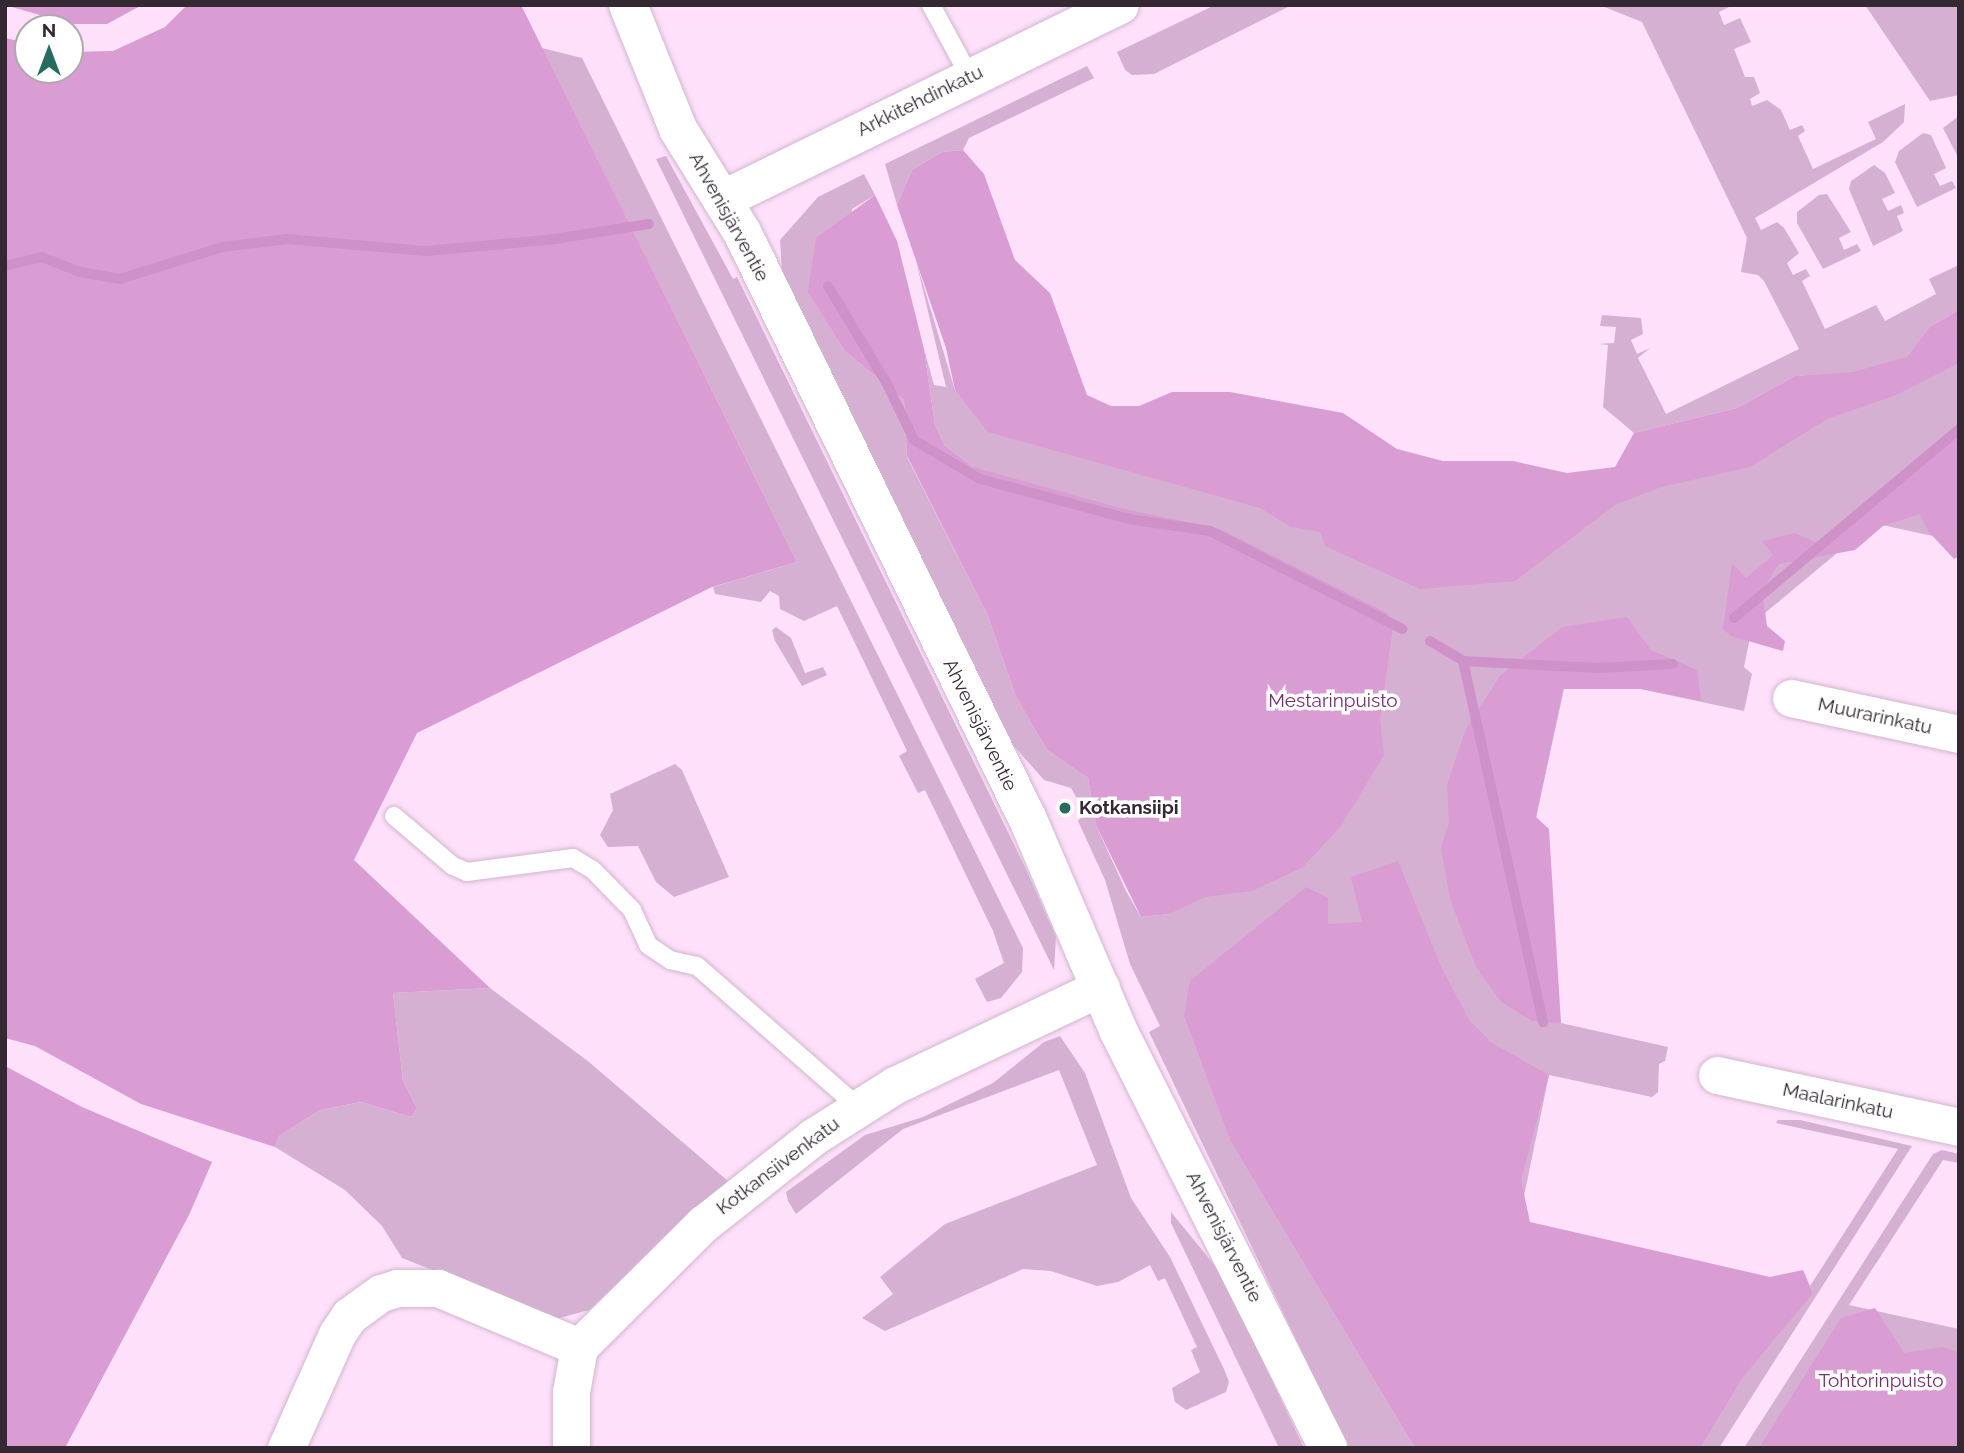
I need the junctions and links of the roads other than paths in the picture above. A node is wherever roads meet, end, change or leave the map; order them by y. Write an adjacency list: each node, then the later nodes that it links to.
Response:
1 (628, 5): 5 (main road, Ahvenisjärventie)
2 (931, 5): 4 (lane)
3 (1119, 5): 4 (main road, Arkkitehdinkatu)
4 (970, 77): 5 (main road, Arkkitehdinkatu)
5 (722, 200): 9 (main road, Ahvenisjärventie)
6 (1791, 698): 7 (street, Muurarinkatu)
7 (1959, 734)
8 (394, 816): 11 (lane)
9 (1101, 986): 11 (street, Kotkansiivenkatu); 16 (main road, Ahvenisjärventie)
10 (1717, 1075): 12 (street, Maalarinkatu)
11 (858, 1107): 13 (street, Kotkansiivenkatu)
12 (1954, 1116)
13 (579, 1347): 14 (street); 15 (street)
14 (286, 1448)
15 (571, 1448)
16 (1328, 1448)

